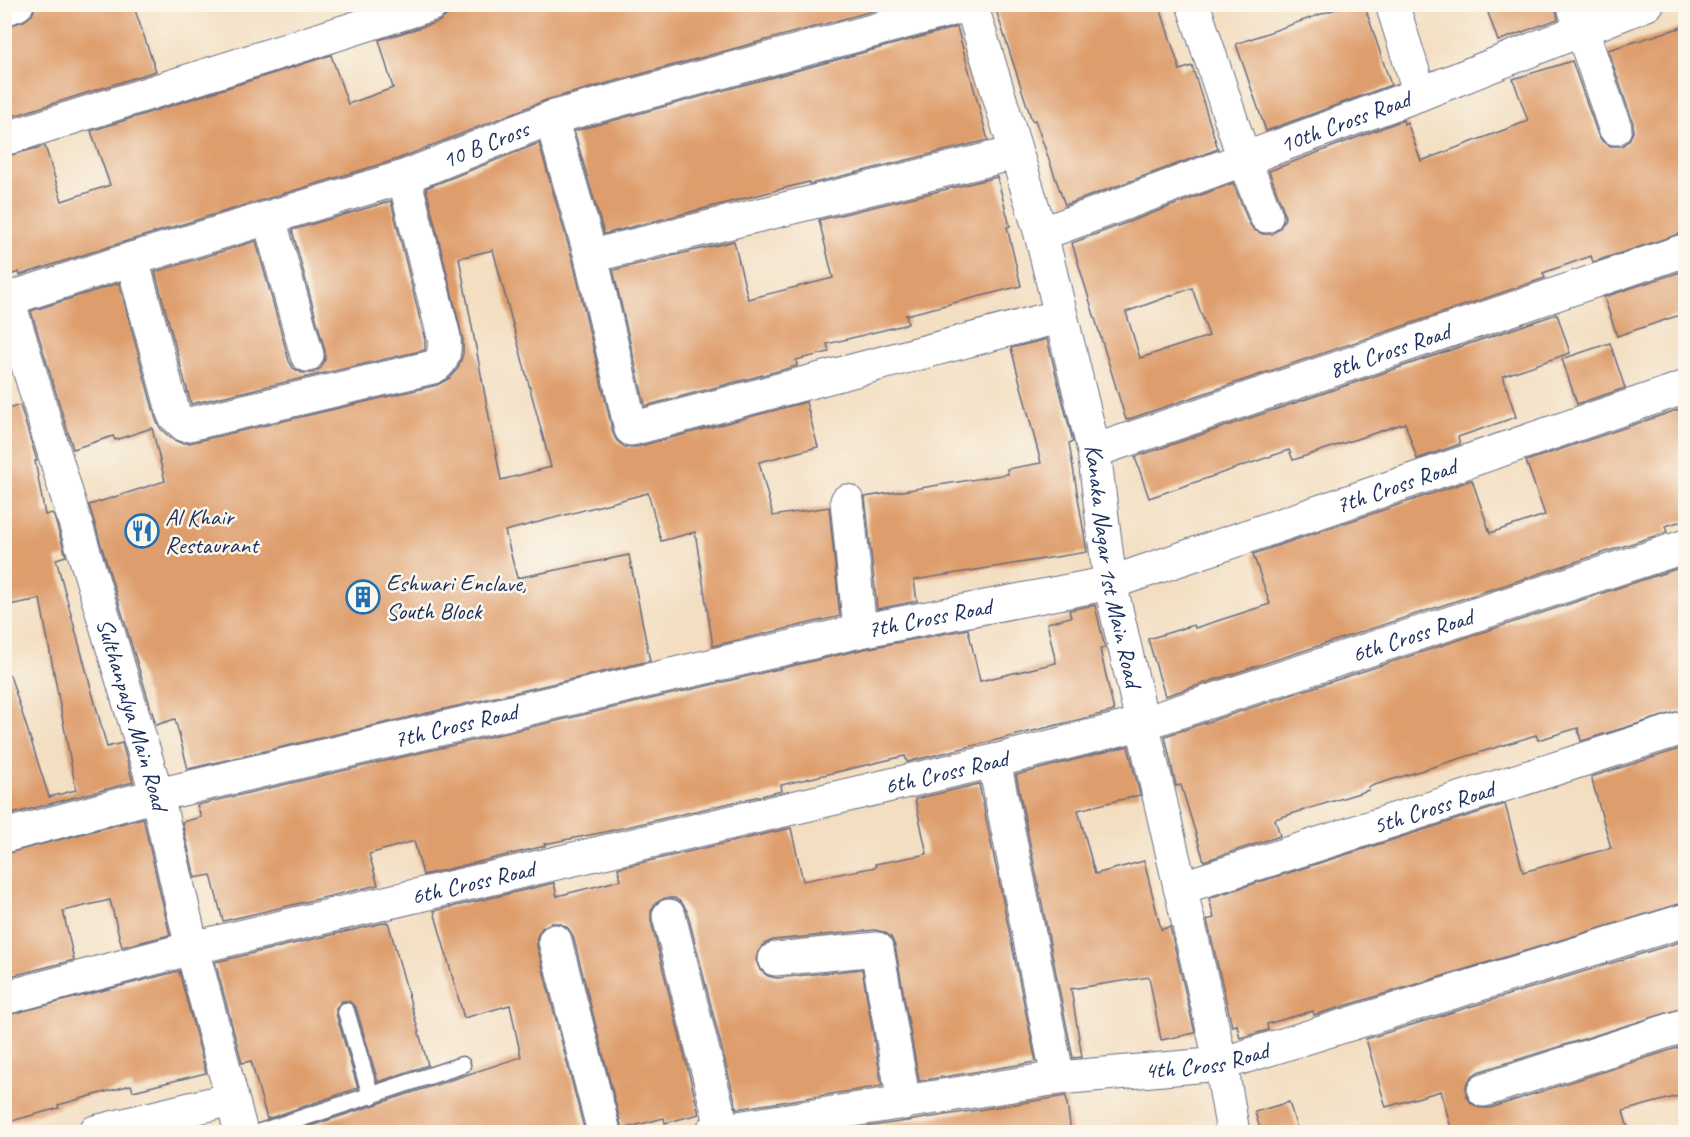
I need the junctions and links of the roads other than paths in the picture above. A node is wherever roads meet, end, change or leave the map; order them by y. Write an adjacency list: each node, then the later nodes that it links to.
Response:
1 (17, 4): 7 (street)
2 (432, 4): 12 (street)
3 (971, 4): 10 (street, 10 B Cross); 13 (street, Kanaka Nagar 1st Main Road)
4 (1193, 4): 14 (street)
5 (1392, 4): 9 (street)
6 (1647, 4): 8 (street, 10th Cross Road)
7 (4, 9)
8 (1577, 17): 9 (street, 10th Cross Road); 11 (street)
9 (1420, 94): 14 (street, 10th Cross Road)
10 (551, 118): 15 (street, 10 B Cross); 20 (street)
11 (1615, 128)
12 (4, 139)
13 (1015, 153): 18 (street, Kanaka Nagar 1st Main Road); 20 (street)
14 (1244, 159): 16 (street); 18 (street, 10th Cross Road)
15 (404, 177): 17 (street, 10 B Cross); 21 (street)
16 (1266, 216)
17 (269, 218): 21 (street, 10 B Cross); 24 (street)
18 (1041, 234): 23 (street, Kanaka Nagar 1st Main Road)
19 (1686, 250): 26 (street, 8th Cross Road)
20 (591, 256): 23 (street)
21 (132, 259): 22 (street, 10 B Cross)
22 (6, 300): 34 (street, Sulthanpalya Main Road)
23 (1061, 316): 26 (street, Kanaka Nagar 1st Main Road)
24 (307, 355)
25 (1686, 387): 29 (street, 7th Cross Road)
26 (1094, 451): 29 (street, Kanaka Nagar 1st Main Road)
27 (847, 501): 30 (street)
28 (1686, 546): 31 (street, 6th Cross Road)
29 (1110, 583): 30 (street, 7th Cross Road); 31 (street, Kanaka Nagar 1st Main Road)
30 (860, 631): 34 (street, 7th Cross Road)
31 (1144, 723): 33 (street, 6th Cross Road); 36 (street, Kanaka Nagar 1st Main Road)
32 (1686, 727): 36 (street, 5th Cross Road)
33 (994, 761): 40 (street, 6th Cross Road); 47 (street)
34 (157, 795): 35 (street, 7th Cross Road); 40 (street, Sulthanpalya Main Road)
35 (4, 836)
36 (1180, 888): 46 (street, Kanaka Nagar 1st Main Road)
37 (669, 916): 56 (street)
38 (1686, 920): 46 (street, 4th Cross Road)
39 (555, 941): 55 (street)
40 (192, 948): 42 (street, 6th Cross Road); 50 (street, Sulthanpalya Main Road)
41 (775, 959): 51 (street)
42 (4, 998)
43 (346, 1011): 49 (lane)
44 (1686, 1025): 48 (street)
45 (462, 1065): 49 (lane)
46 (1221, 1065): 47 (street, 4th Cross Road); 57 (street, Kanaka Nagar 1st Main Road)
47 (1059, 1078): 51 (street, 4th Cross Road)
48 (1484, 1090)
49 (371, 1096): 54 (lane)
50 (231, 1098): 52 (street); 53 (street, Sulthanpalya Main Road)
51 (904, 1102): 56 (street, 4th Cross Road)
52 (95, 1132)
53 (241, 1132)
54 (260, 1132)
55 (603, 1132)
56 (717, 1132)
57 (1233, 1132)

